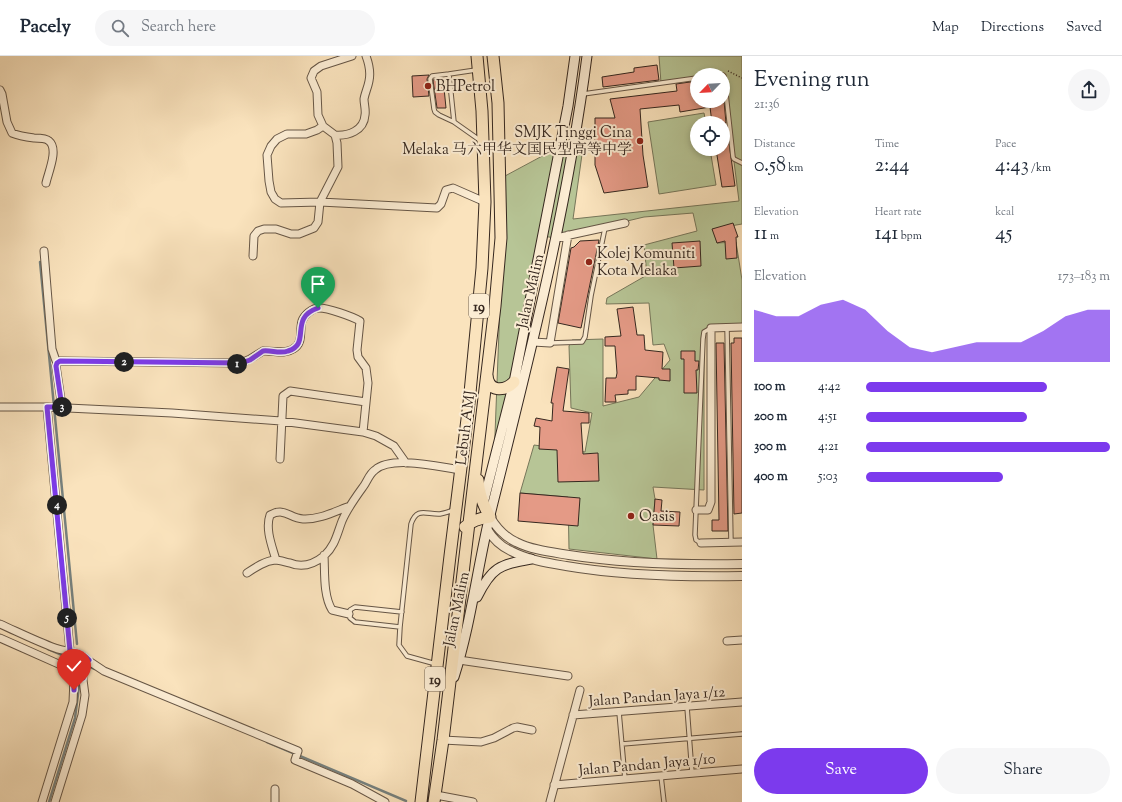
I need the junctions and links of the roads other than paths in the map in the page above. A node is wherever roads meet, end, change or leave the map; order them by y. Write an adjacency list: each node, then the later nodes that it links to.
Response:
1 (352, 56): 14 (street)
2 (366, 56): 15 (street)
3 (477, 56): 7 (highway, Lebuh AMJ / 19)
4 (493, 56): 33 (highway, Lebuh AMJ / 19)
5 (575, 56): 34 (main road, Jalan Malim)
6 (587, 56): 11 (main road, Jalan Malim)
7 (479, 70): 8 (lane); 16 (highway, Lebuh AMJ / 19)
8 (449, 74): 13 (lane); 13 (lane)
9 (690, 79): 11 (lane)
10 (0, 90): 18 (street)
11 (582, 94): 24 (main road, Jalan Malim)
12 (726, 108): 17 (lane)
13 (454, 122): 16 (lane)
14 (323, 126): 15 (street); 19 (street)
15 (335, 135): 19 (street)
16 (484, 143): 20 (highway, Lebuh AMJ / 19)
17 (742, 163)
18 (46, 183)
19 (320, 202): 20 (street); 26 (street)
20 (485, 202): 44 (highway, Lebuh AMJ / 19)
21 (625, 222): 22 (street)
22 (605, 227): 23 (street); 31 (lane)
23 (568, 235): 24 (street); 31 (street)
24 (556, 238): 30 (main road, Jalan Malim)
25 (44, 251): 32 (street)
26 (253, 256)
27 (742, 327): 29 (street)
28 (711, 328): 29 (street); 48 (lane); 48 (street)
29 (727, 328): 52 (lane)
30 (533, 342): 31 (street); 49 (main road, Jalan Malim)
31 (550, 343)
32 (57, 363): 35 (street); 38 (street)
33 (487, 372): 34 (highway); 41 (highway, Lebuh AMJ / 19)
34 (514, 382): 45 (main road, Jalan Malim)
35 (366, 402): 39 (street); 40 (street)
36 (0, 407): 37 (street)
37 (49, 407): 38 (street); 70 (street)
38 (61, 407): 39 (street)
39 (281, 421): 40 (street); 42 (street)
40 (363, 432): 43 (street)
41 (480, 433): 45 (highway); 50 (highway, Lebuh AMJ / 19)
42 (280, 459)
43 (406, 463): 44 (street); 46 (street)
44 (461, 470): 47 (highway, Lebuh AMJ / 19)
45 (483, 505): 49 (highway)
46 (350, 506): 55 (street); 58 (street)
47 (456, 509): 56 (highway, Lebuh AMJ / 19); 63 (lane)
48 (696, 510): 54 (lane)
49 (486, 517): 50 (highway); 51 (main road); 59 (street)
50 (469, 524): 56 (highway); 78 (highway, Lebuh AMJ / 19)
51 (487, 529): 57 (street); 62 (main road, Jalan Malim / 19)
52 (732, 542): 53 (street); 54 (street)
53 (742, 542)
54 (701, 543)
55 (324, 555): 58 (street); 64 (street)
56 (450, 556): 73 (highway, Lebuh AMJ / 19)
57 (531, 559): 61 (street); 62 (main road)
58 (276, 560): 60 (street)
59 (742, 564)
60 (247, 573)
61 (742, 576)
62 (472, 608): 71 (main road, Jalan Malim / 19)
63 (402, 612): 64 (lane); 66 (lane)
64 (349, 614): 66 (lane)
65 (0, 624): 70 (street)
66 (400, 627): 73 (lane)
67 (0, 638): 76 (street)
68 (742, 640): 69 (street)
69 (727, 641)
70 (70, 651): 72 (street)
71 (459, 660): 75 (street); 78 (main road, Jalan Malim / 19)
72 (87, 662): 74 (street); 98 (street)
73 (437, 664): 99 (highway, Lebuh AMJ / 19)
74 (83, 675): 76 (street); 96 (street)
75 (568, 676)
76 (74, 679): 95 (street)
77 (580, 690): 82 (street)
78 (449, 693): 86 (highway, Lebuh AMJ / 19)
79 (742, 702): 80 (street, Jalan Pandan Jaya 1/12)
80 (687, 707): 81 (street, Jalan Pandan Jaya 1/12); 85 (lane)
81 (619, 712): 82 (street, Jalan Pandan Jaya 1/12); 87 (lane)
82 (573, 715): 92 (street)
83 (532, 730): 86 (street)
84 (742, 734): 85 (lane)
85 (689, 738): 87 (lane); 89 (lane)
86 (443, 740): 94 (highway, Lebuh AMJ / 19)
87 (622, 744): 91 (lane)
88 (742, 769): 89 (street, Jalan Pandan Jaya 1/10)
89 (692, 773): 90 (street, Jalan Pandan Jaya 1/10)
90 (661, 776): 91 (street, Jalan Pandan Jaya 1/10); 102 (lane)
91 (625, 779): 92 (street, Jalan Pandan Jaya 1/10)
92 (554, 784): 101 (street)
93 (275, 789): 97 (street)
94 (435, 799): 100 (street)
95 (42, 802)
96 (56, 802)
97 (275, 802)
98 (385, 802)
99 (421, 802)
100 (473, 802)
101 (550, 802)
102 (664, 802)

